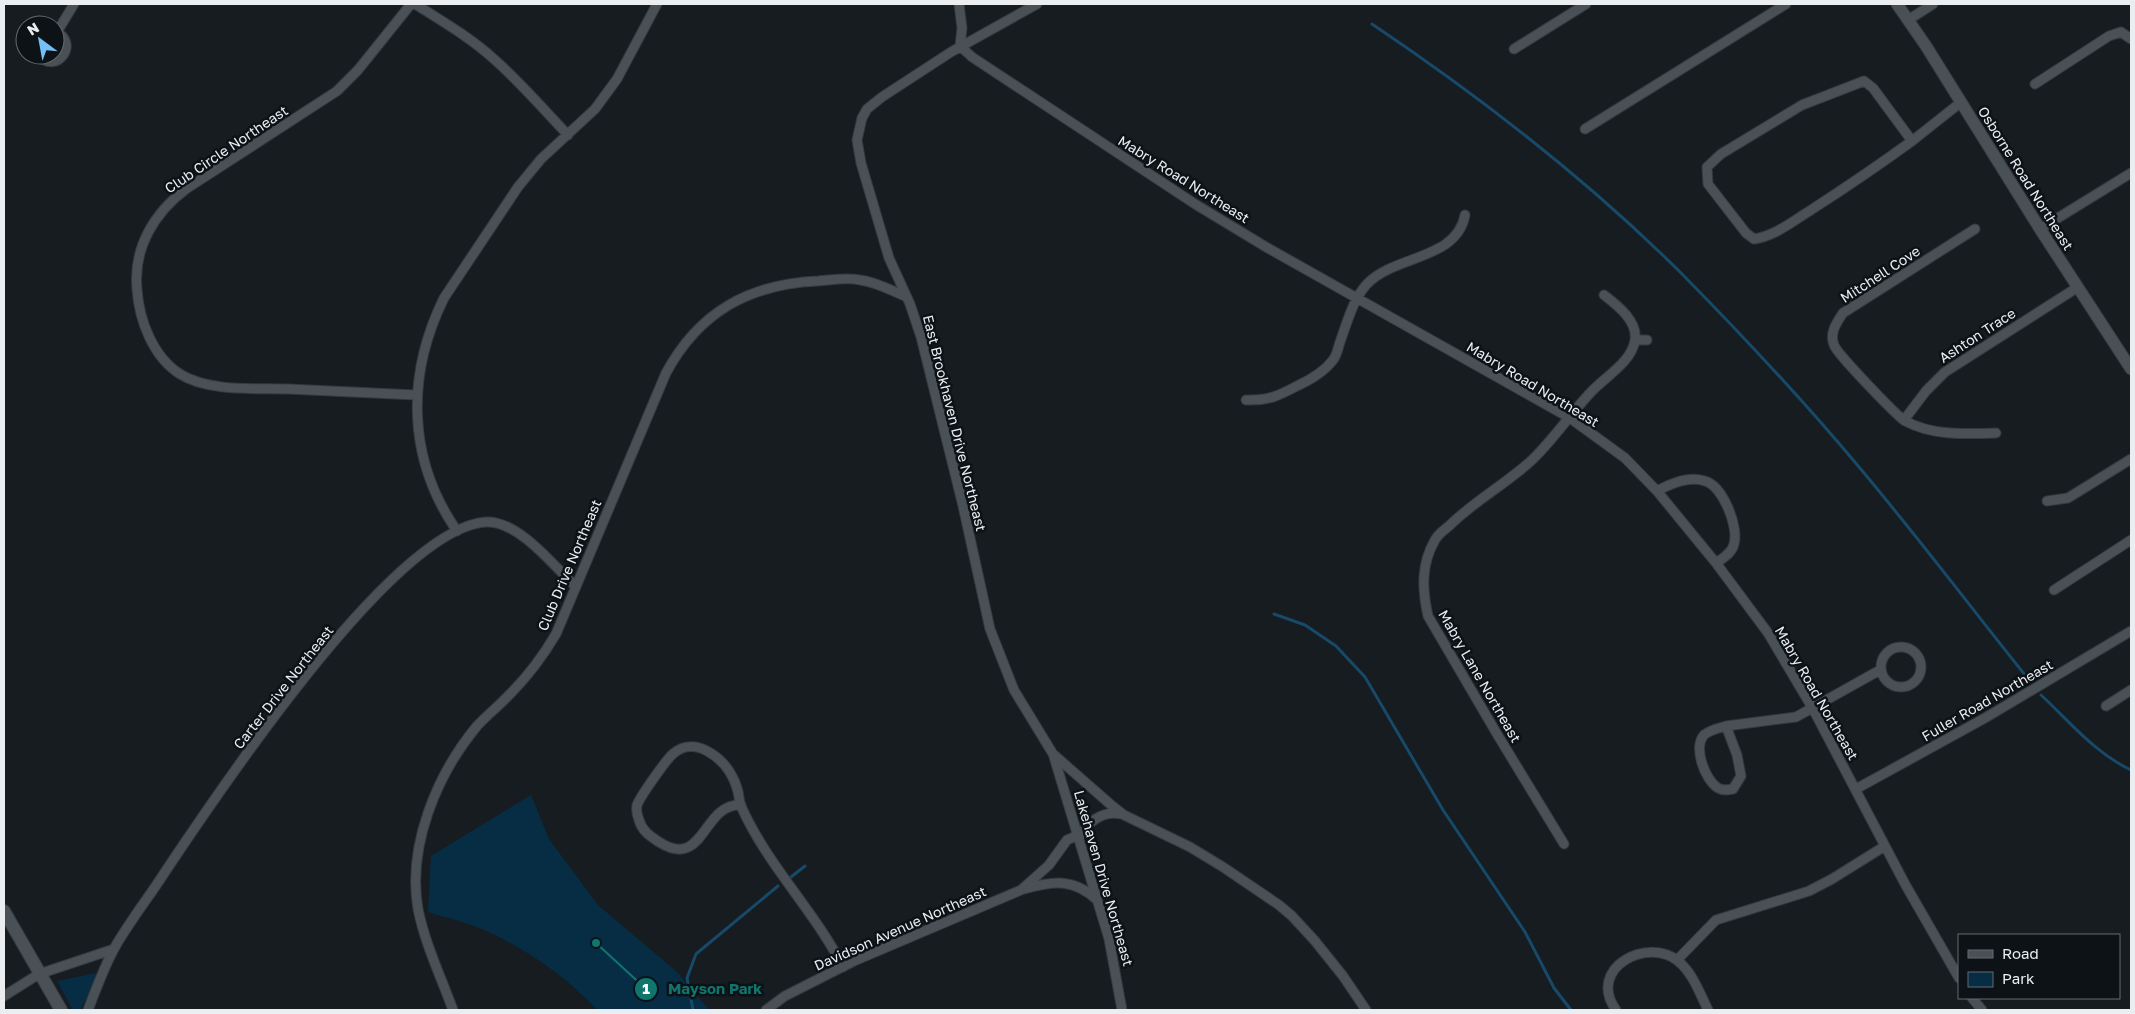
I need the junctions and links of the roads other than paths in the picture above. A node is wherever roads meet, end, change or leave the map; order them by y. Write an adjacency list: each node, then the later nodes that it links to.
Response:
1 (74, 4): 11 (street)
2 (411, 4): 32 (street, Club Circle Northeast)
3 (415, 4): 19 (street)
4 (657, 4): 19 (street)
5 (959, 4): 14 (street)
6 (1037, 4): 14 (street, East Brookhaven Drive Northeast)
7 (1586, 4): 15 (street)
8 (1786, 4): 18 (street)
9 (1897, 4): 12 (street, Osborne Road Northeast)
10 (1934, 4): 12 (street)
11 (65, 18)
12 (1908, 20): 17 (street, Osborne Road Northeast)
13 (2131, 39): 16 (street)
14 (964, 44): 27 (street, East Brookhaven Drive Northeast); 28 (street, Mabry Road Northeast)
15 (1514, 49)
16 (2035, 84)
17 (1960, 102): 20 (street); 23 (street, Osborne Road Northeast)
18 (1585, 129)
19 (568, 135): 32 (street)
20 (1912, 141): 20 (street)
21 (2131, 173): 23 (street)
22 (1465, 215): 28 (street)
23 (2040, 229): 25 (street, Osborne Road Northeast)
24 (1974, 230): 35 (street, Mitchell Cove)
25 (2078, 287): 31 (street, Osborne Road Northeast); 35 (street, Ashton Trace)
26 (1604, 295): 29 (street)
27 (907, 297): 43 (street, Club Drive Northeast); 51 (street, East Brookhaven Drive Northeast)
28 (1357, 298): 33 (street); 34 (street, Mabry Road Northeast)
29 (1635, 340): 30 (street); 34 (street, Mabry Lane Northeast)
30 (1647, 340)
31 (2131, 369)
32 (416, 395): 40 (street)
33 (1246, 400)
34 (1570, 418): 38 (street, Mabry Road Northeast); 58 (street, Mabry Lane Northeast)
35 (1904, 420): 36 (street, Mitchell Cove)
36 (1996, 434)
37 (2131, 459): 39 (street)
38 (1657, 491): 42 (street, Mabry Road Northeast); 42 (street)
39 (2047, 501)
40 (457, 531): 43 (street, Carter Drive Northeast); 63 (street, Carter Drive Northeast)
41 (2131, 540): 44 (street)
42 (1716, 563): 49 (street, Mabry Road Northeast)
43 (576, 587): 72 (street, Club Drive Northeast)
44 (2054, 590)
45 (2131, 631): 52 (street, Fuller Road Northeast)
46 (1880, 670): 46 (street); 49 (street)
47 (2131, 690): 48 (street)
48 (2106, 706)
49 (1813, 709): 50 (street); 52 (street, Mabry Road Northeast)
50 (1726, 726): 50 (street)
51 (1053, 754): 54 (street, East Brookhaven Drive Northeast); 55 (street, Lakehaven Drive Northeast)
52 (1856, 789): 59 (street, Mabry Road Northeast)
53 (741, 805): 53 (street); 65 (street)
54 (1124, 814): 56 (street); 75 (street, East Brookhaven Drive Northeast)
55 (1072, 820): 56 (street, Lakehaven Drive Northeast); 57 (street, Davidson Avenue Northeast)
56 (1079, 838): 57 (street); 61 (street, Lakehaven Drive Northeast)
57 (1067, 840): 60 (street, Davidson Avenue Northeast)
58 (1564, 844)
59 (1885, 846): 64 (street); 67 (street, Mabry Road Northeast)
60 (1021, 890): 61 (street, Davidson Avenue Northeast); 65 (street, Davidson Avenue Northeast)
61 (1099, 902): 74 (street, Lakehaven Drive Northeast)
62 (4, 912): 66 (main road)
63 (114, 948): 66 (street); 71 (street, Carter Drive Northeast)
64 (1677, 960): 76 (street); 77 (street)
65 (843, 967): 73 (street, Davidson Avenue Northeast)
66 (40, 974): 68 (street); 70 (main road)
67 (1958, 976)
68 (4, 996)
69 (1973, 999): 78 (street)
70 (61, 1010)
71 (88, 1010)
72 (452, 1010)
73 (766, 1010)
74 (1122, 1010)
75 (1366, 1010)
76 (1616, 1010)
77 (1708, 1010)
78 (1982, 1010)

